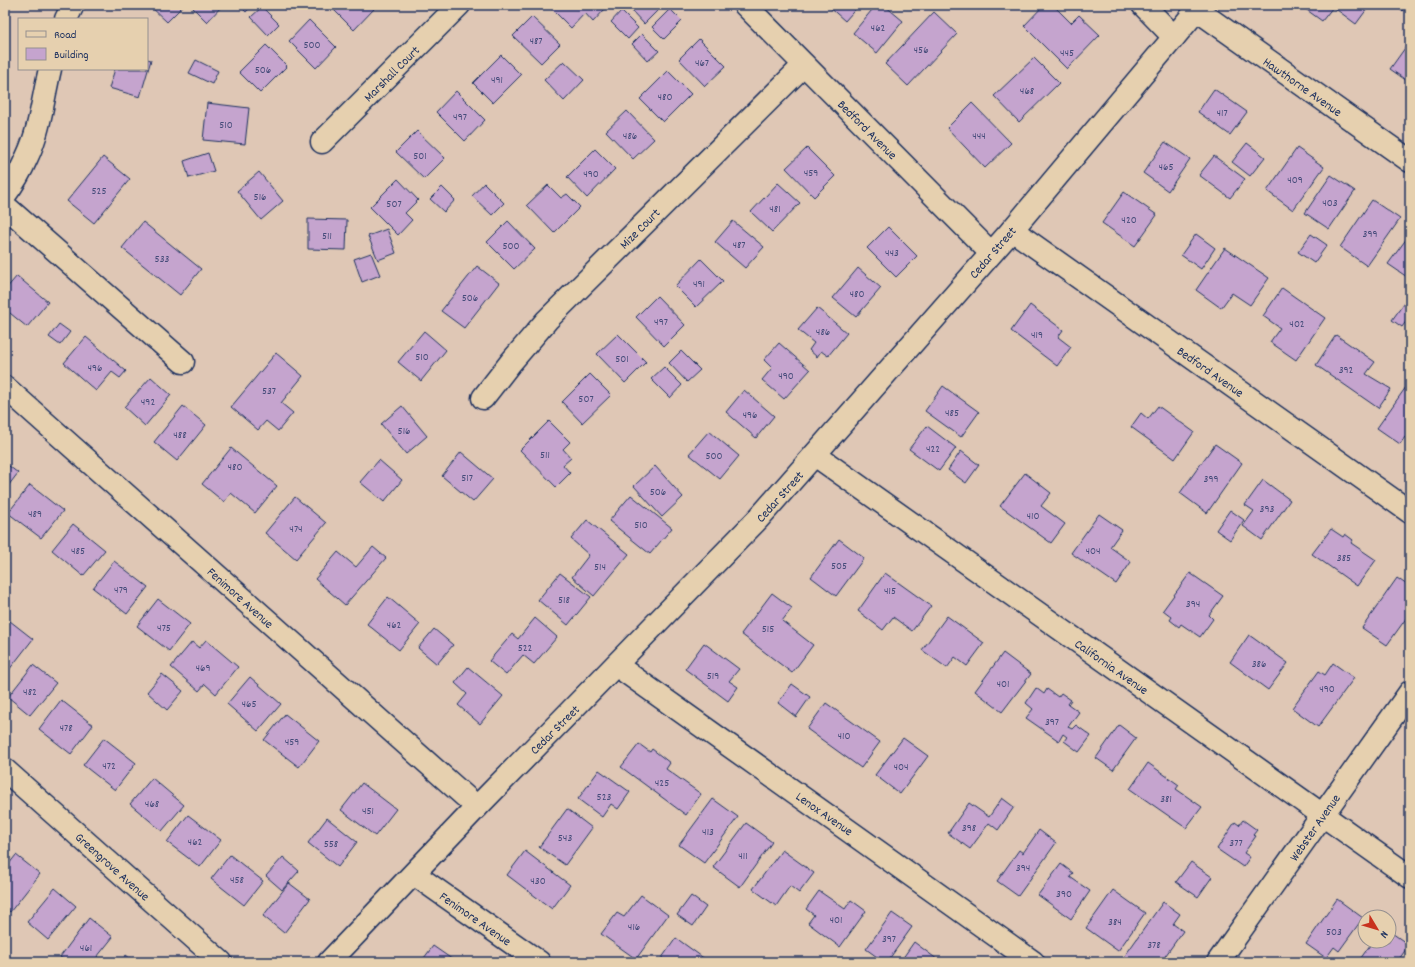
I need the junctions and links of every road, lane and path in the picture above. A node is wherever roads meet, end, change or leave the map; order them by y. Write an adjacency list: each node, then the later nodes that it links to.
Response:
1 (73, 5): 6 (street)
2 (459, 5): 10 (street, Marshall Court)
3 (745, 5): 8 (street, Bedford Avenue)
4 (1143, 5): 7 (street)
5 (1199, 8): 7 (street, Cedar Street); 11 (street, Hawthorne Avenue)
6 (66, 18)
7 (1174, 37): 14 (street, Cedar Street)
8 (804, 64): 15 (street, Bedford Avenue); 18 (street, Mize Court)
9 (50, 70): 12 (street)
10 (322, 142)
11 (1410, 161)
12 (5, 195)
13 (5, 206): 16 (street)
14 (1012, 230): 15 (street, Cedar Street); 20 (street, Bedford Avenue)
15 (991, 253): 19 (street, Cedar Street)
16 (183, 362)
17 (5, 387): 24 (street, Fenimore Avenue)
18 (483, 398)
19 (815, 455): 21 (street, Cedar Street); 25 (street, California Avenue)
20 (1410, 512)
21 (616, 665): 24 (street, Cedar Street); 31 (street, Lenox Avenue)
22 (1410, 692): 25 (street, Webster Avenue)
23 (5, 770): 28 (street, Greengrove Avenue)
24 (477, 806): 26 (street, Cedar Street)
25 (1322, 815): 27 (street, California Avenue); 32 (street, Webster Avenue)
26 (414, 874): 29 (street, Cedar Street); 30 (street, Fenimore Avenue)
27 (1410, 877)
28 (221, 962)
29 (329, 962)
30 (539, 962)
31 (1034, 962)
32 (1218, 962)

